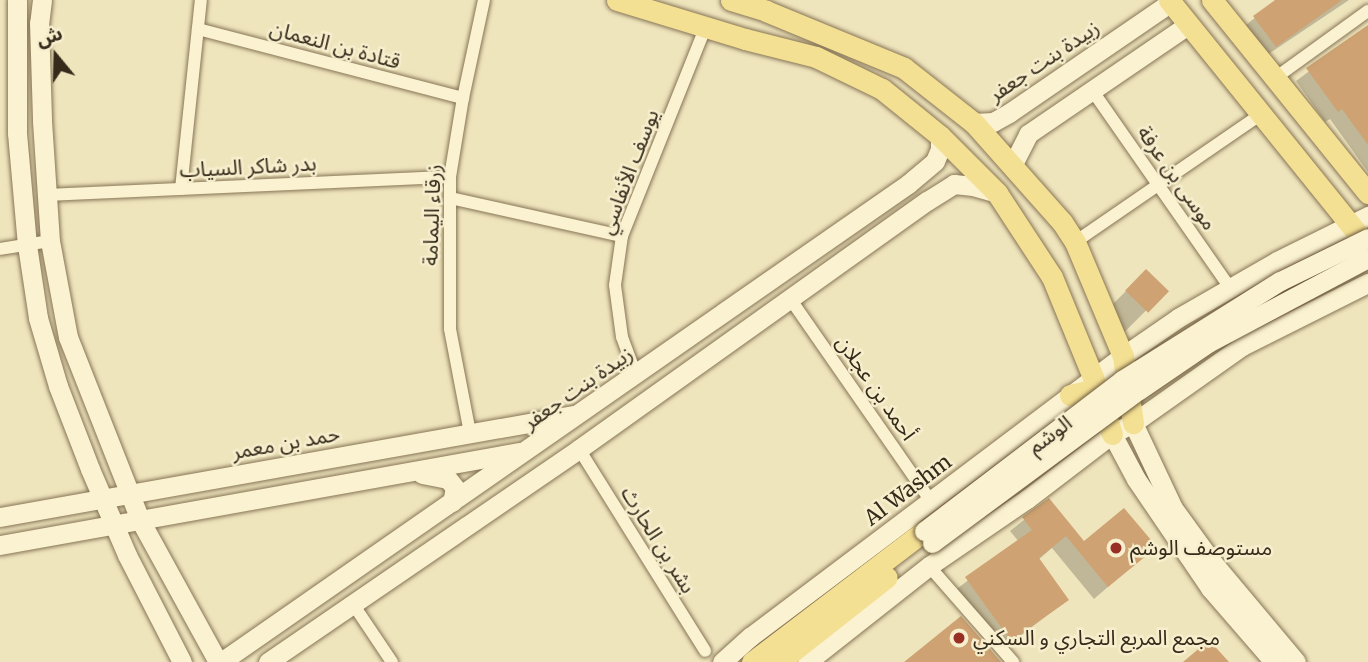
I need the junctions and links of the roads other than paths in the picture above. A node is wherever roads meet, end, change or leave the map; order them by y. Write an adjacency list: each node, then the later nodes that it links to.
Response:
1 (17, 0): 38 (street)
2 (42, 0): 29 (street)
3 (201, 0): 13 (street)
4 (484, 0): 16 (street, زرقاء اليمامة)
5 (617, 0): 12 (main road)
6 (731, 0): 9 (main road)
7 (1212, 0): 14 (main road)
8 (1170, 1): 11 (main road); 17 (street, زبيدة بنت جعفر)
9 (772, 6): 19 (main road)
10 (1368, 12): 14 (street)
11 (1188, 25): 15 (street); 18 (main road)
12 (705, 28): 21 (main road); 34 (street, يوسف الأنفاسي)
13 (198, 29): 16 (street, قتادة بن النعمان); 26 (street)
14 (1275, 78): 28 (main road)
15 (1092, 90): 20 (street); 24 (street, موسى بن عرفة)
16 (463, 98): 23 (street, زرقاء اليمامة)
17 (1024, 103): 19 (street, زبيدة بنت جعفر); 20 (street)
18 (1261, 114): 24 (street); 33 (main road)
19 (974, 123): 22 (main road)
20 (1042, 125): 22 (street)
21 (940, 135): 25 (street, زبيدة بنت جعفر); 27 (main road)
22 (1013, 164): 37 (main road)
23 (450, 177): 26 (street, بدر شاكر السياب); 30 (street, زرقاء اليمامة)
24 (1157, 183): 37 (street); 43 (street, موسى بن عرفة)
25 (908, 184): 31 (street); 46 (street, زبيدة بنت جعفر)
26 (181, 189): 29 (street, بدر شاكر السياب)
27 (997, 193): 31 (street); 47 (main road)
28 (1368, 193)
29 (47, 195): 36 (street)
30 (450, 198): 34 (street); 52 (street, زرقاء اليمامة)
31 (927, 201): 44 (street)
32 (1368, 215): 33 (street)
33 (1348, 226): 39 (main road); 43 (street)
34 (622, 236): 46 (street, يوسف الأنفاسي)
35 (1368, 238): 67 (street, الوشم, bridge)
36 (50, 241): 38 (street); 58 (street)
37 (1075, 242): 45 (main road)
38 (27, 246): 40 (street); 59 (street)
39 (1368, 247)
40 (0, 249)
41 (1368, 258): 67 (street, الوشم, bridge)
42 (1368, 283): 48 (street)
43 (1230, 288): 45 (street)
44 (789, 297): 54 (street); 61 (street, أحمد بن عجلان)
45 (1128, 354): 47 (main road); 48 (street); 51 (main road)
46 (636, 375): 50 (street, زبيدة بنت جعفر)
47 (1100, 388): 49 (main road); 51 (main road); 53 (main road)
48 (1175, 394): 51 (street)
49 (1070, 395): 56 (street, Al Washm)
50 (581, 413): 52 (street, حمد بن معمر); 55 (street, زبيدة بنت جعفر)
51 (1133, 423): 53 (street); 84 (street)
52 (470, 433): 58 (street, حمد بن معمر)
53 (1112, 434): 60 (street); 83 (street)
54 (579, 449): 66 (street); 73 (street, بشر بن الحارث)
55 (526, 451): 57 (street); 62 (street, زبيدة بنت جعفر)
56 (994, 453): 60 (street); 61 (street, Al Washm)
57 (404, 473): 62 (street); 64 (street)
58 (131, 494): 59 (street, حمد بن معمر); 64 (street)
59 (103, 498): 63 (street, حمد بن معمر); 65 (street)
60 (1027, 499): 71 (street)
61 (931, 502): 78 (street, Al Washm)
62 (448, 505): 66 (street); 68 (street, زبيدة بنت جعفر)
63 (0, 517)
64 (140, 520): 65 (street); 75 (street)
65 (115, 524): 69 (street); 74 (street)
66 (464, 528): 70 (street)
67 (928, 537): 79 (main road, الوشم); 80 (main road, الوشم)
68 (392, 544): 70 (street); 75 (street, زبيدة بنت جعفر)
69 (0, 545)
70 (409, 565): 72 (street)
71 (929, 566): 81 (street); 82 (street)
72 (354, 604): 76 (street); 77 (street)
73 (705, 650)
74 (183, 662)
75 (220, 662)
76 (268, 662)
77 (392, 662)
78 (722, 662)
79 (752, 662)
80 (779, 662)
81 (807, 662)
82 (1013, 662)
83 (1274, 662)
84 (1297, 662)

